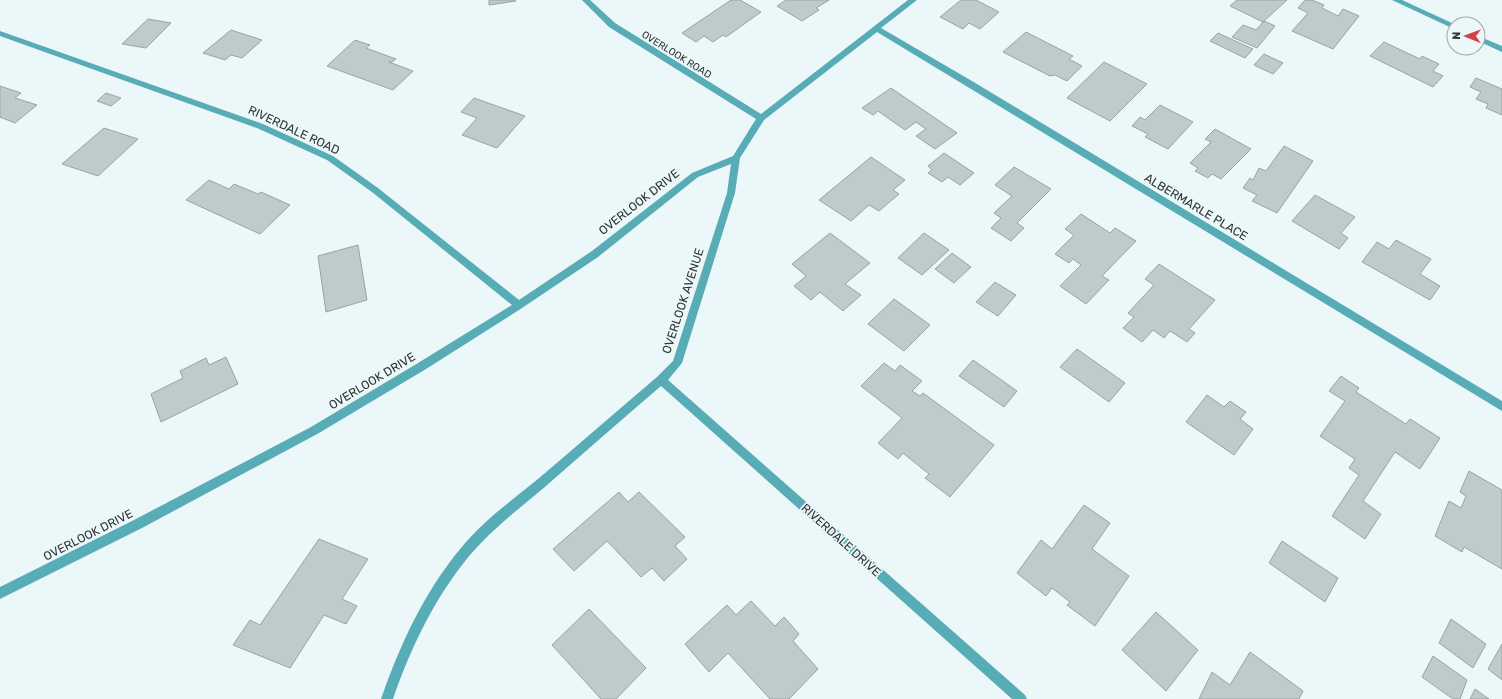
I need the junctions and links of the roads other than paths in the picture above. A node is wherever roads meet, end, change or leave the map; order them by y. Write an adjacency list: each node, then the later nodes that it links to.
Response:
1 (586, 0): 9 (street, OVERLOOK ROAD)
2 (913, 0): 5 (street, OVERLOOK AVENUE)
3 (1396, 0): 4 (street)
4 (1446, 23)
5 (877, 29): 9 (street, OVERLOOK AVENUE); 13 (street, ALBERMARLE PLACE)
6 (0, 33): 11 (street, RIVERDALE ROAD)
7 (1486, 42): 8 (street)
8 (1502, 49)
9 (761, 118): 10 (street, OVERLOOK AVENUE)
10 (736, 158): 11 (street, OVERLOOK DRIVE); 12 (street, OVERLOOK AVENUE)
11 (519, 305): 14 (street, OVERLOOK DRIVE)
12 (661, 380): 15 (street, OVERLOOK AVENUE); 16 (street, RIVERDALE DRIVE)
13 (1502, 406)
14 (0, 593)
15 (387, 699)
16 (1020, 699)

